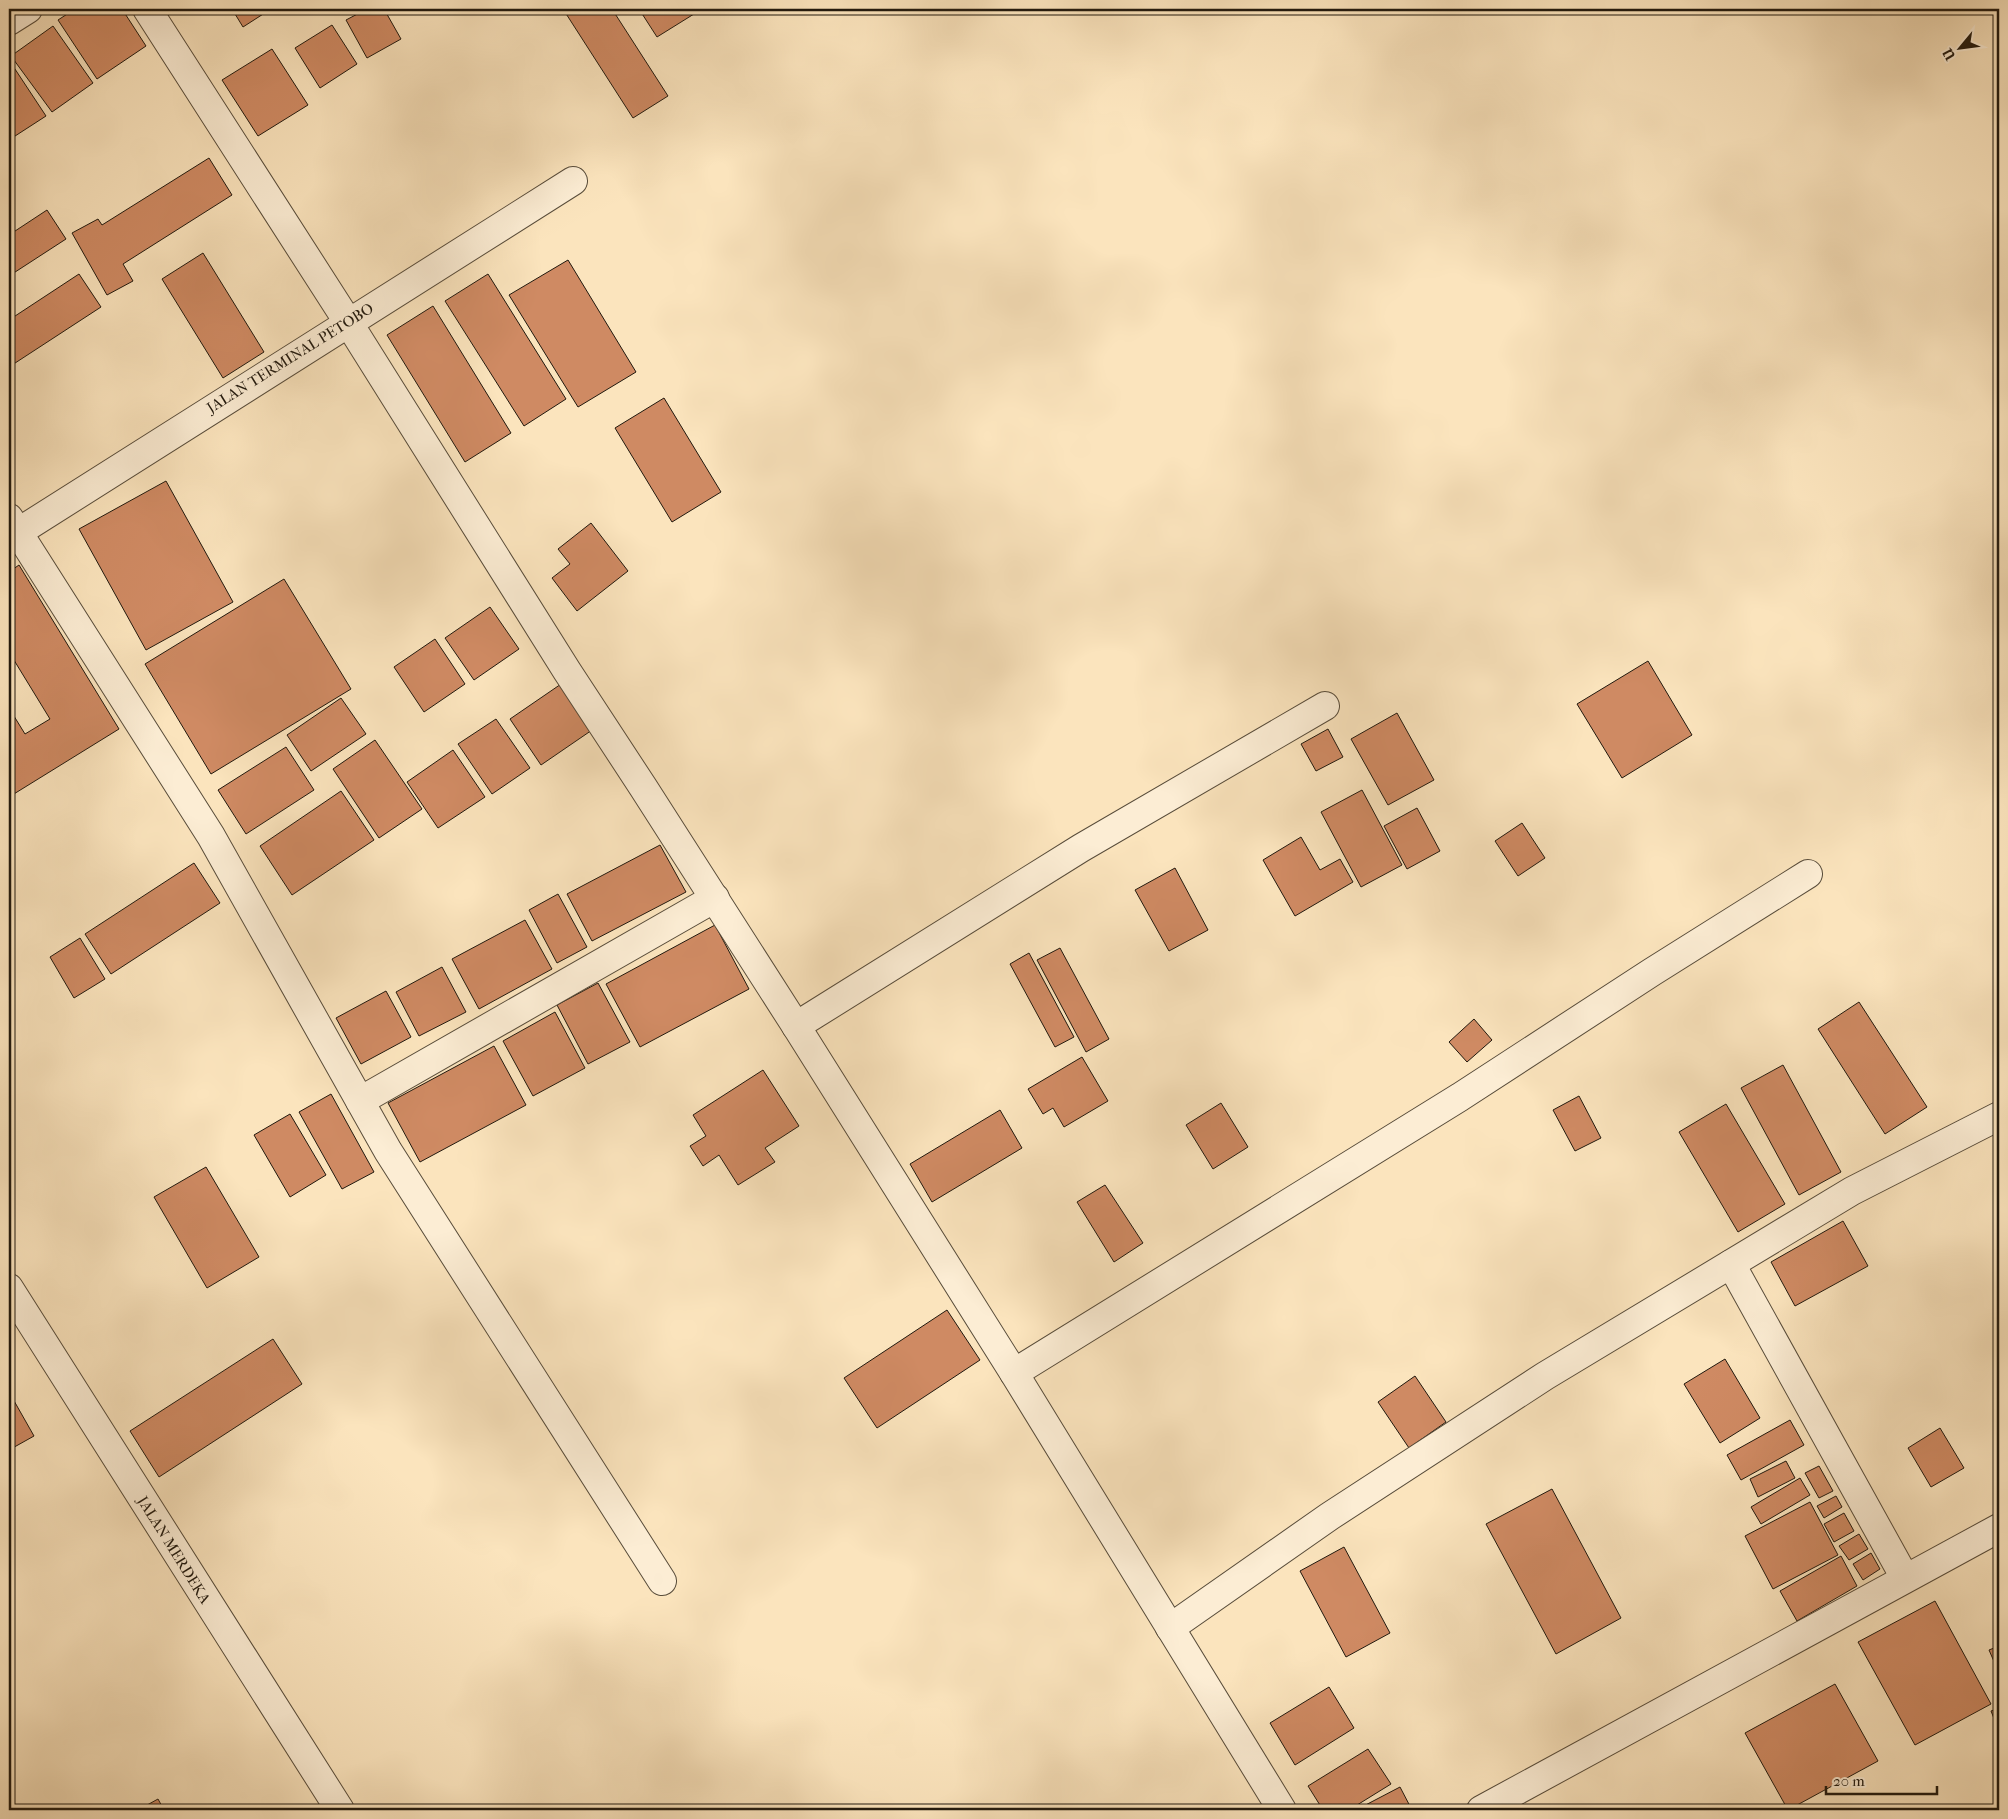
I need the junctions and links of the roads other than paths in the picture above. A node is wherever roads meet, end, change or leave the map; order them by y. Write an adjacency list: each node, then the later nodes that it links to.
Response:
1 (28, 9): 3 (street)
2 (147, 9): 5 (street)
3 (9, 21)
4 (573, 181): 5 (street, JALAN TERMINAL PETOBO)
5 (348, 322): 6 (street, JALAN TERMINAL PETOBO); 9 (street)
6 (12, 529): 11 (street)
7 (1325, 706): 10 (street)
8 (1808, 874): 15 (street)
9 (715, 898): 10 (street); 11 (street)
10 (796, 1026): 15 (street)
11 (360, 1101): 18 (street)
12 (1999, 1116): 13 (street)
13 (1731, 1264): 17 (street); 19 (street)
14 (9, 1288): 20 (street, JALAN MERDEKA)
15 (1014, 1373): 19 (street)
16 (1999, 1528): 17 (street)
17 (1905, 1578): 22 (street)
18 (662, 1581)
19 (1170, 1628): 21 (street)
20 (340, 1810)
21 (1282, 1810)
22 (1481, 1810)

